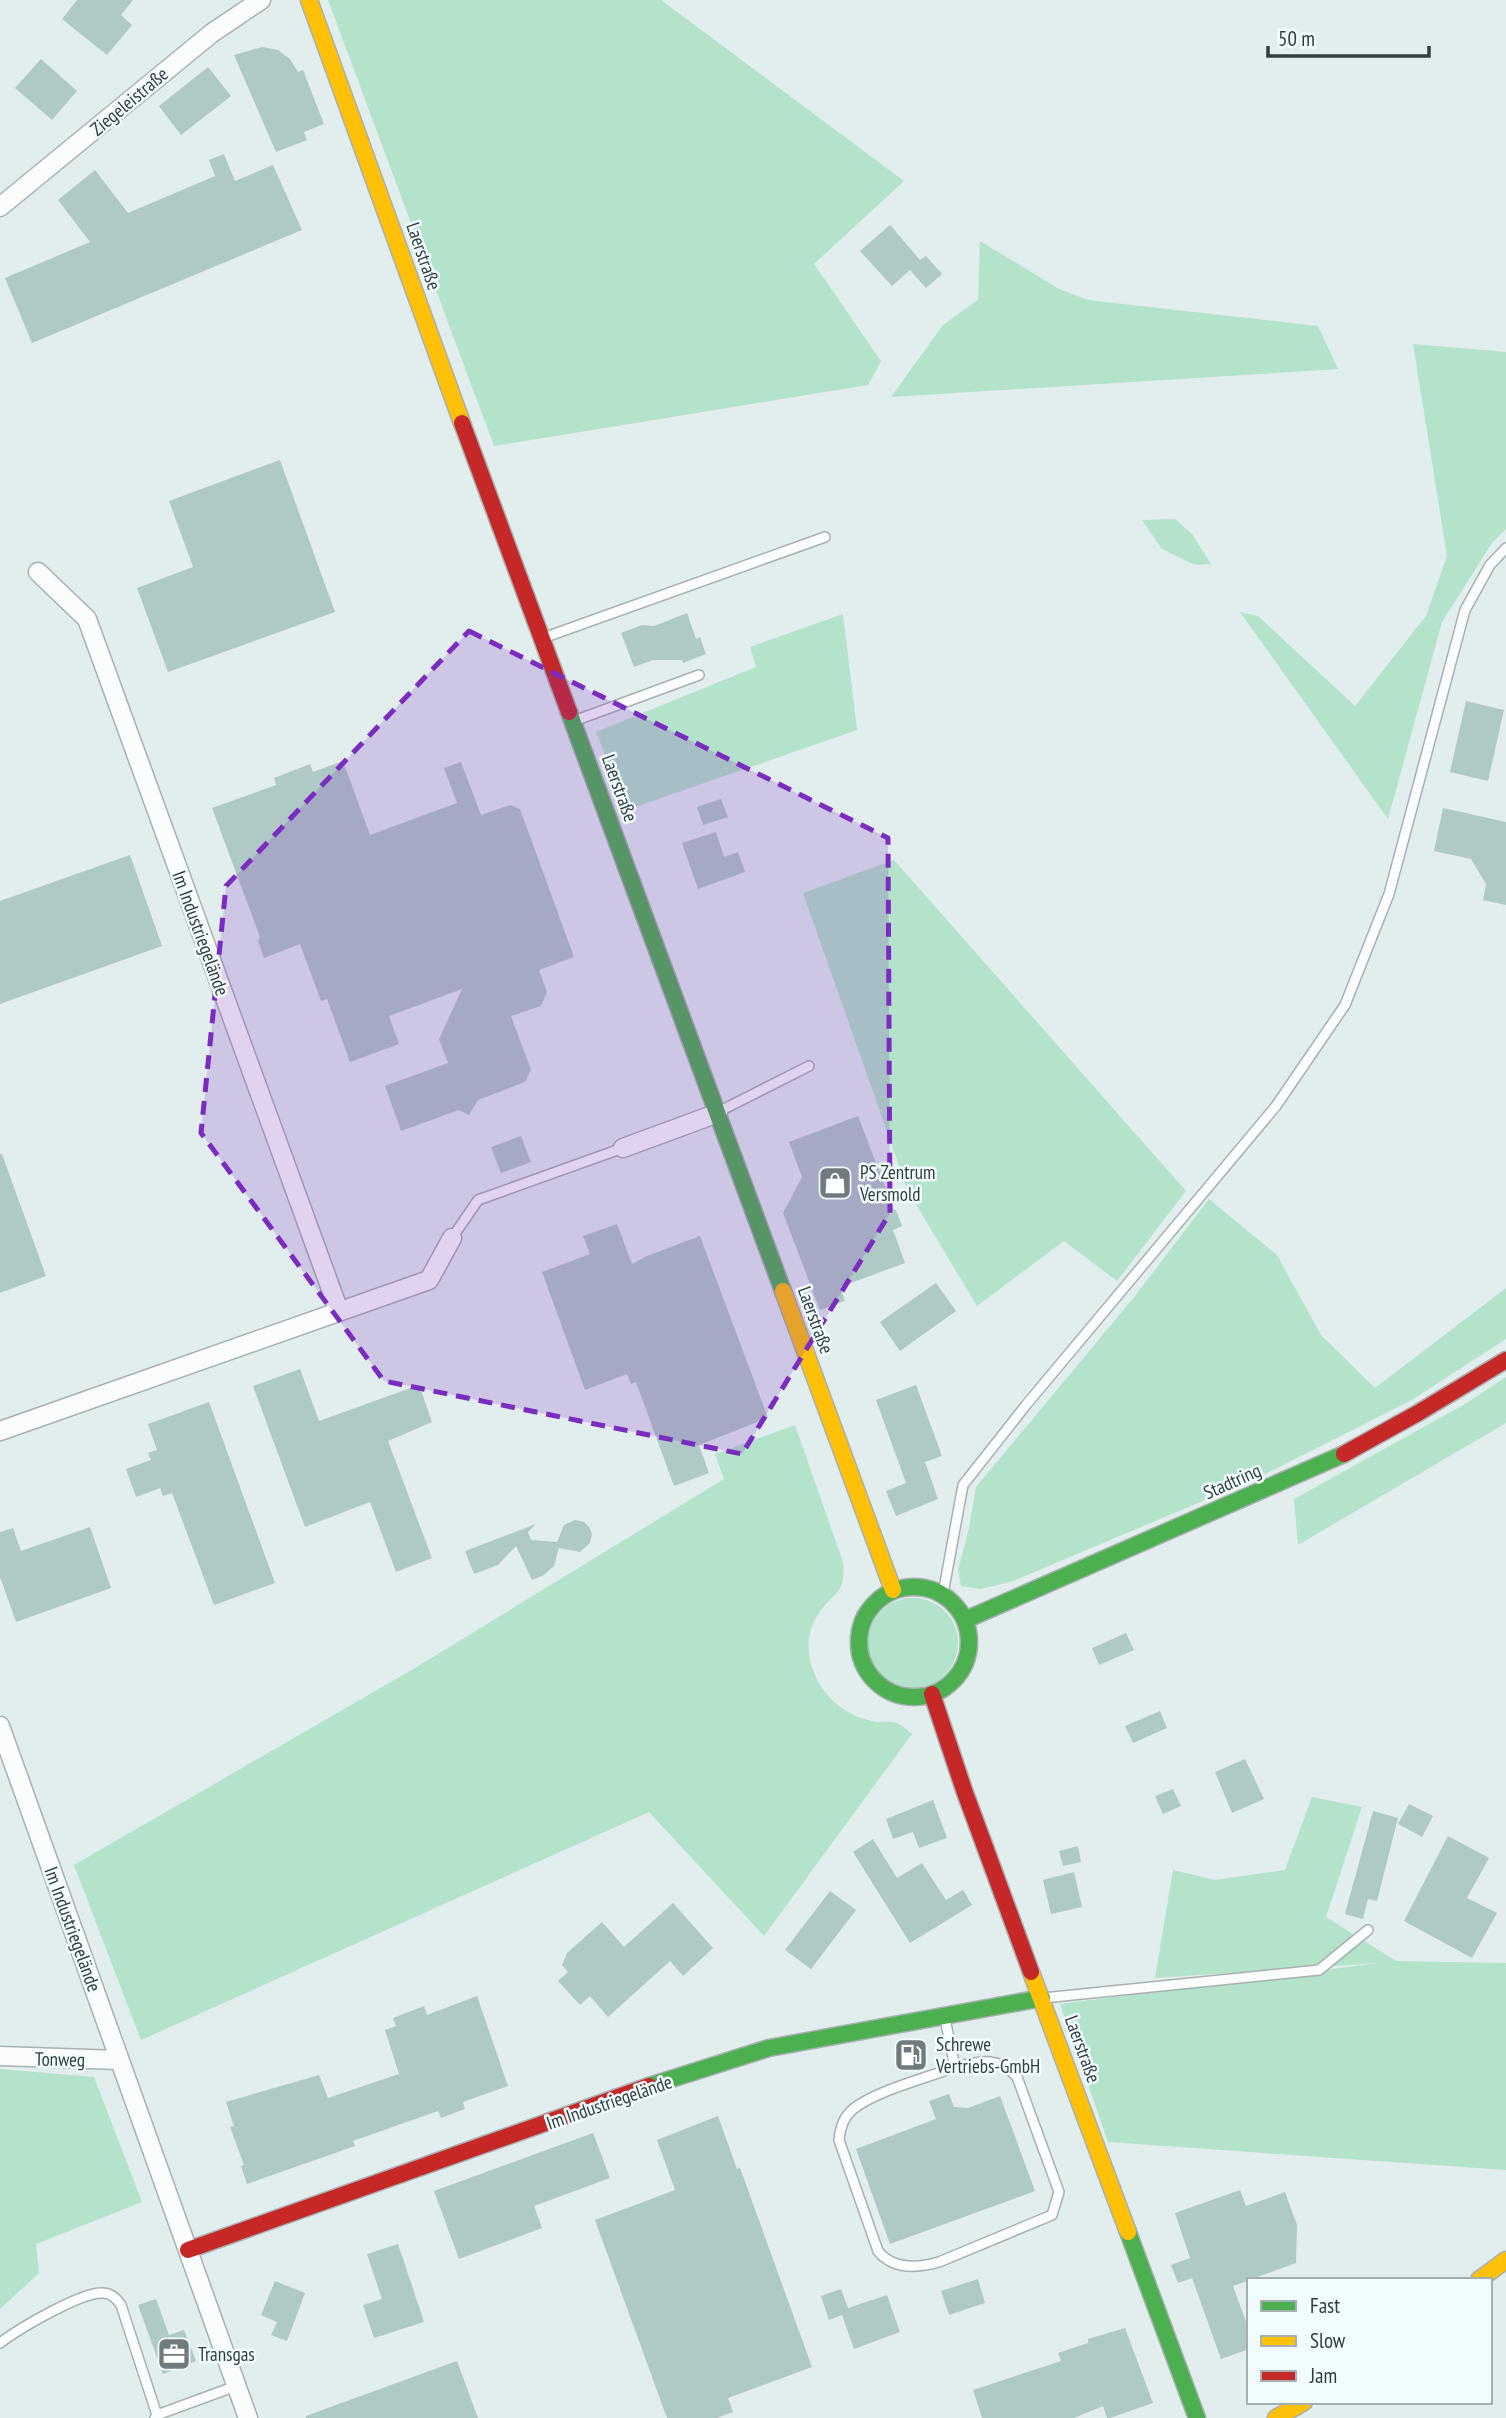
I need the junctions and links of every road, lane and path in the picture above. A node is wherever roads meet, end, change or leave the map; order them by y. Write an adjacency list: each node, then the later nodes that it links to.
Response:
1 (261, 0): 3 (street, Ziegeleistraße)
2 (309, 0): 7 (main road, Laerstraße)
3 (0, 207)
4 (825, 537): 7 (lane)
5 (1506, 548): 18 (lane)
6 (38, 572): 14 (street, Im Industriegelände)
7 (542, 638): 9 (main road, Laerstraße)
8 (699, 675): 9 (lane)
9 (573, 721): 11 (main road, Laerstraße)
10 (809, 1066): 11 (lane)
11 (718, 1113): 12 (street); 17 (main road, Laerstraße)
12 (623, 1148): 13 (lane)
13 (452, 1238): 14 (street)
14 (339, 1311): 16 (street)
15 (1506, 1360): 19 (main road, Stadtring)
16 (0, 1431)
17 (893, 1590): 18 (main road); 20 (main road)
18 (943, 1594): 19 (main road)
19 (965, 1620): 20 (main road)
20 (932, 1694): 23 (main road, Laerstraße)
21 (0, 1726): 26 (street, Im Industriegelände)
22 (1368, 1930): 23 (lane)
23 (1042, 1998): 24 (main road, Im Industriegelände); 36 (main road, Laerstraße)
24 (944, 2017): 27 (lane); 28 (main road, Im Industriegelände)
25 (0, 2056): 26 (street, Tonweg)
26 (119, 2060): 28 (street, Im Industriegelände)
27 (956, 2067): 27 (lane)
28 (188, 2250): 32 (street, Im Industriegelände)
29 (1506, 2260): 30 (main road)
30 (1482, 2278)
31 (0, 2343): 34 (lane)
32 (236, 2386): 34 (lane); 35 (street, Im Industriegelände)
33 (1300, 2404): 37 (main road)
34 (156, 2416)
35 (248, 2418)
36 (1197, 2418)
37 (1276, 2418)

